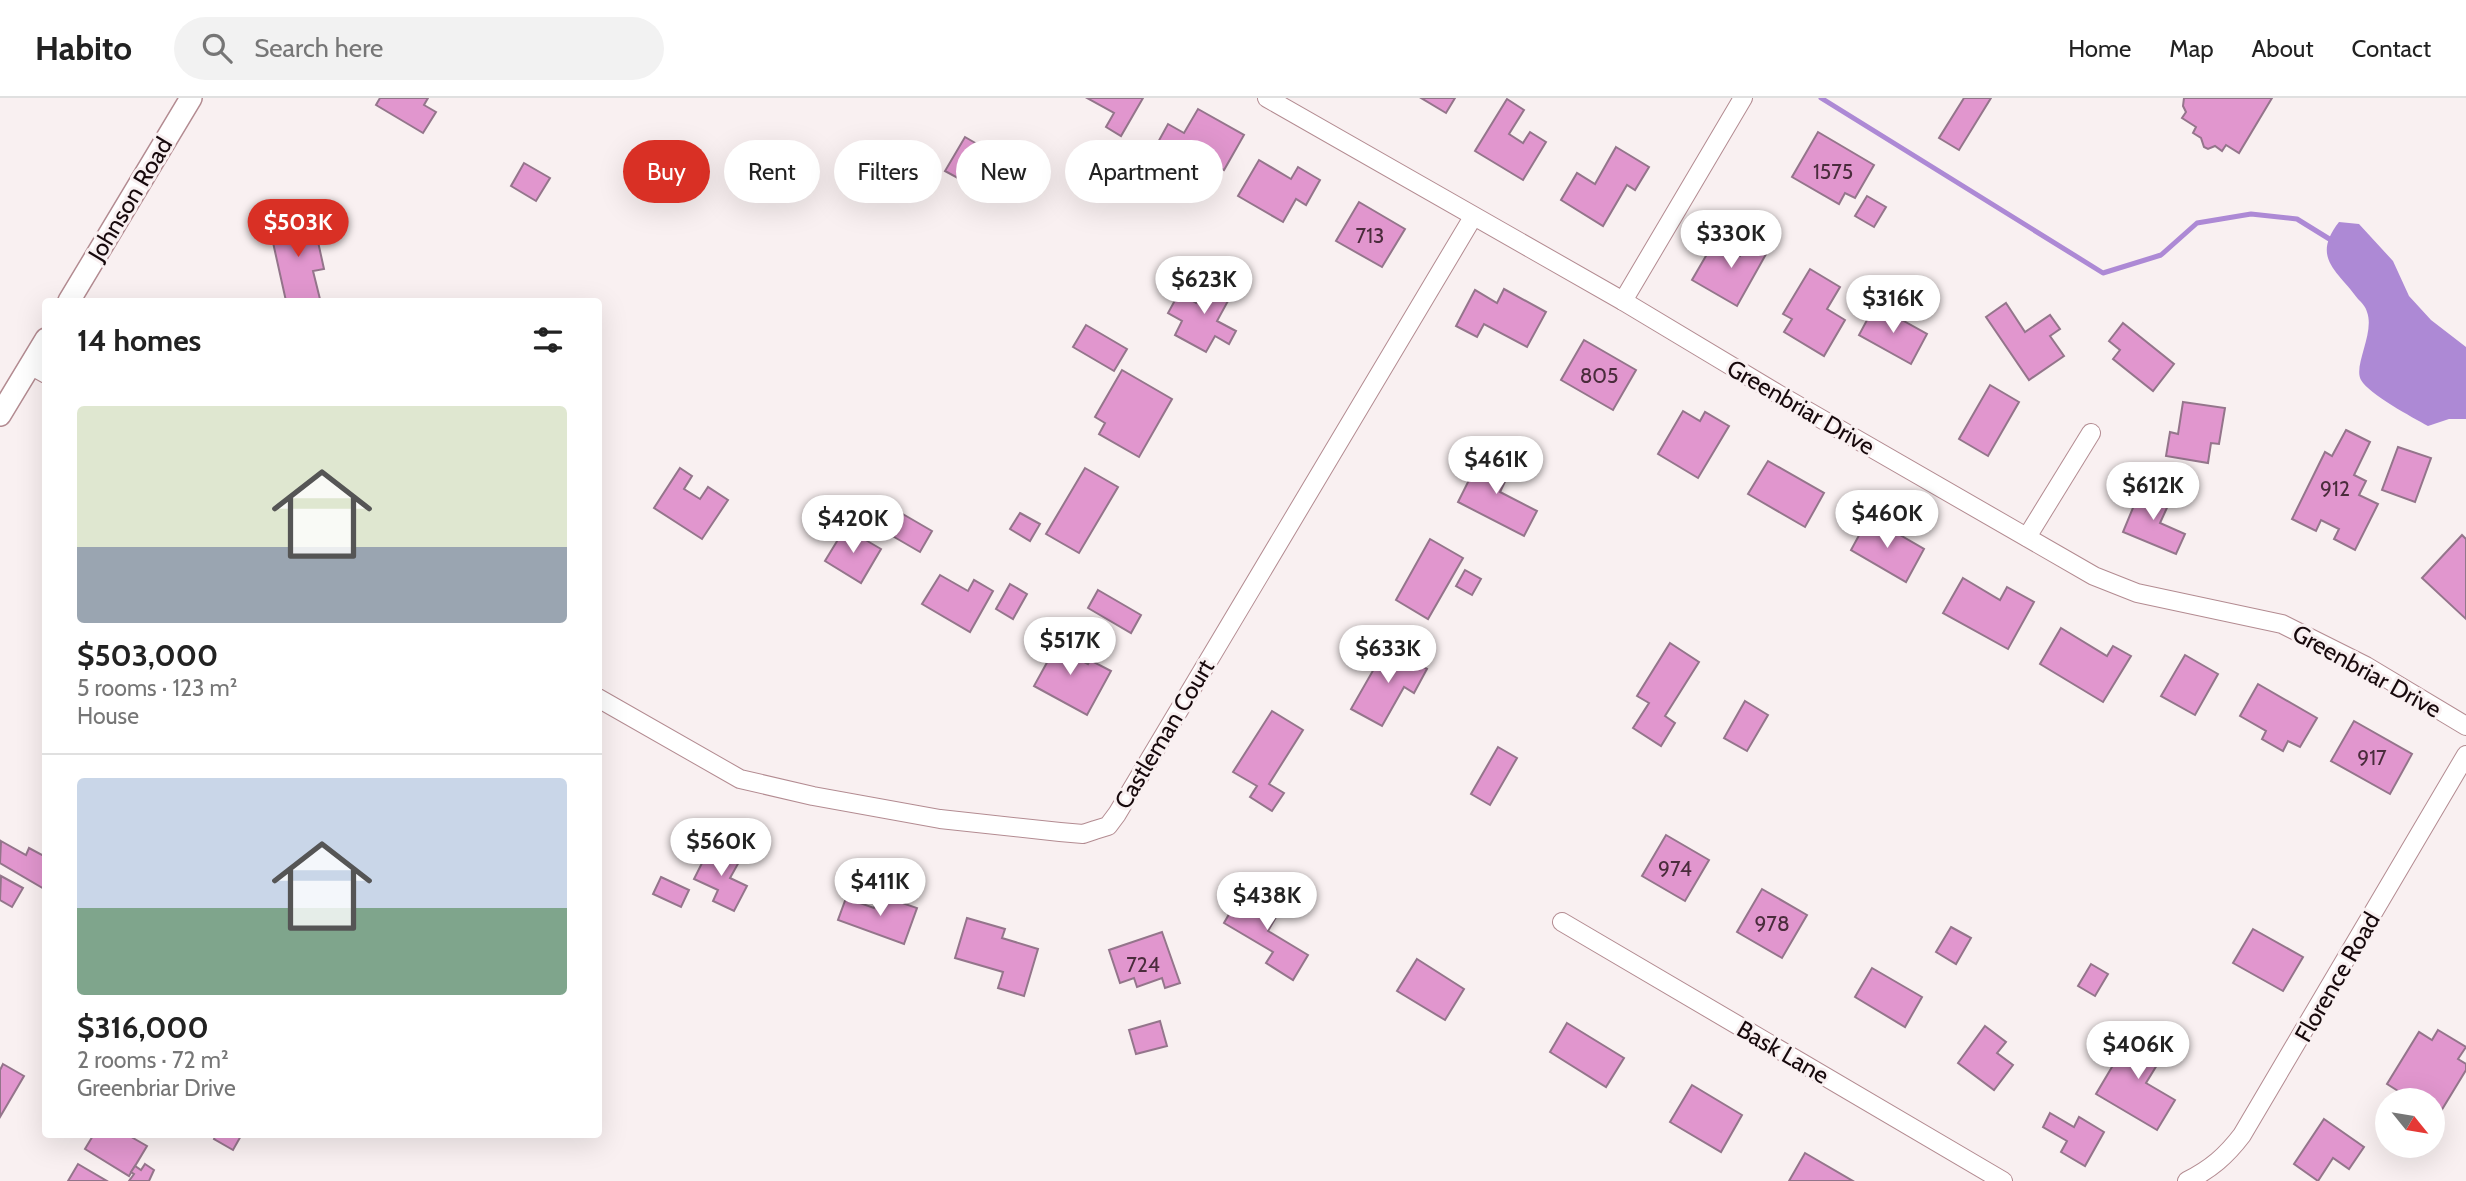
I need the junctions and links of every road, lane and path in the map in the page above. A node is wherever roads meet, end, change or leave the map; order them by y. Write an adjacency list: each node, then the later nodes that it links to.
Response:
1 (191, 98): 5 (street, Johnson Road)
2 (1267, 98): 4 (street, Greenbriar Drive)
3 (1743, 98): 6 (street)
4 (1473, 217): 6 (street, Greenbriar Drive); 11 (street, Castleman Court)
5 (71, 298)
6 (1623, 301): 10 (street, Greenbriar Drive)
7 (38, 369): 8 (street)
8 (0, 415)
9 (2091, 433): 10 (street)
10 (2027, 537): 12 (street, Greenbriar Drive)
11 (602, 700)
12 (2466, 726)
13 (2466, 755): 16 (street, Florence Road)
14 (1562, 922): 15 (street, Bask Lane)
15 (2003, 1181)
16 (2187, 1181)

